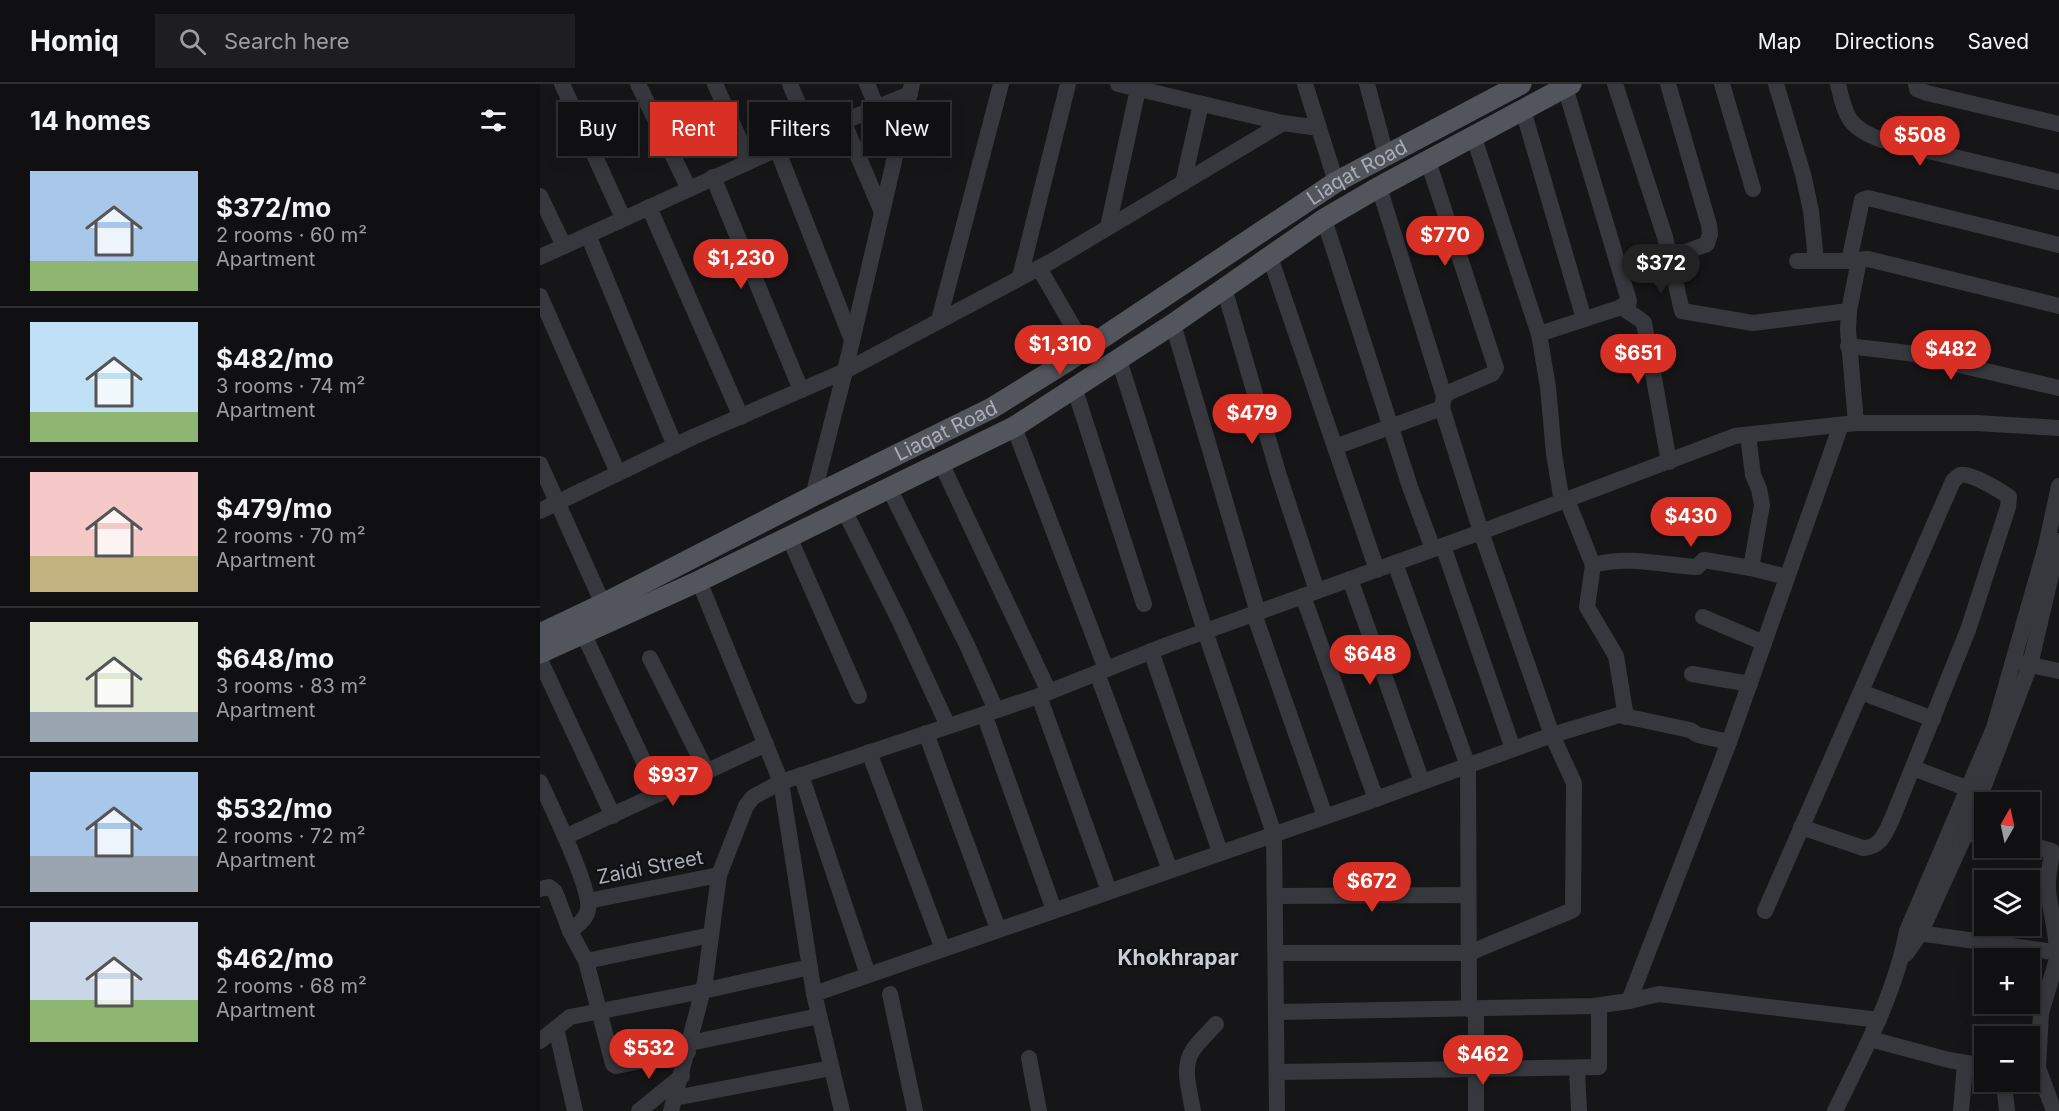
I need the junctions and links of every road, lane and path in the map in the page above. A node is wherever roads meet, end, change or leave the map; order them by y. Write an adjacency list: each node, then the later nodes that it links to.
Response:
1 (562, 84): 46 (street)
2 (638, 84): 41 (street)
3 (715, 84): 34 (street)
4 (790, 84): 21 (street)
5 (867, 84): 22 (street)
6 (1001, 84): 66 (street)
7 (1068, 84): 59 (street)
8 (1118, 84): 20 (street)
9 (1305, 84): 28 (street)
10 (1367, 84): 31 (street)
11 (1615, 84): 54 (street)
12 (1668, 84): 54 (street)
13 (1722, 84): 42 (street)
14 (1776, 84): 56 (street)
15 (1838, 84): 39 (street)
16 (1916, 84): 27 (street)
17 (1517, 85): 31 (main road, Liaqat Road)
18 (1568, 86): 25 (main road); 62 (street)
19 (911, 89): 23 (street); 45 (street)
20 (1138, 89): 24 (street); 48 (street)
21 (797, 102)
22 (874, 102)
23 (888, 102)
24 (1201, 104): 26 (street); 38 (street)
25 (1523, 110): 29 (main road); 65 (street)
26 (1284, 123): 28 (street); 38 (street)
27 (2059, 124)
28 (1319, 128): 37 (street)
29 (1473, 135): 35 (main road); 68 (street)
30 (851, 140): 45 (street)
31 (1386, 155): 37 (main road, Liaqat Road)
32 (760, 156): 34 (street)
33 (780, 156): 69 (street)
34 (749, 161): 36 (street)
35 (1428, 161): 40 (main road); 77 (street)
36 (713, 177): 41 (street); 75 (street)
37 (1336, 182): 71 (main road, Liaqat Road)
38 (1183, 183): 48 (street)
39 (2059, 183)
40 (1379, 187): 47 (main road); 77 (street)
41 (689, 189): 44 (street)
42 (1753, 189)
43 (540, 196): 51 (street)
44 (649, 207): 46 (street); 78 (street)
45 (882, 212): 69 (street)
46 (623, 218): 49 (street)
47 (1324, 219): 52 (main road); 81 (street)
48 (1108, 227): 58 (street)
49 (588, 235): 51 (street); 84 (street)
50 (2059, 245): 57 (street)
51 (564, 246): 53 (street)
52 (1270, 256): 60 (main road); 85 (street)
53 (540, 257)
54 (1670, 258): 64 (street)
55 (1797, 261): 56 (street)
56 (1816, 261): 57 (street)
57 (1854, 261): 63 (street); 64 (street)
58 (1039, 268): 59 (street); 71 (street)
59 (1020, 277): 66 (street)
60 (1224, 288): 67 (main road); 108 (street)
61 (540, 296): 89 (street)
62 (1622, 306): 65 (street); 86 (street)
63 (2059, 306)
64 (1849, 311): 70 (street)
65 (1584, 319): 68 (street)
66 (939, 320): 73 (street)
67 (1173, 324): 72 (main road); 111 (street)
68 (1539, 334): 93 (street)
69 (852, 340): 73 (street)
70 (1848, 346): 74 (street); 79 (street)
71 (1086, 349): 92 (main road, Liaqat Road)
72 (1119, 360): 76 (main road); 113 (street)
73 (845, 371): 75 (street); 92 (street)
74 (2059, 388)
75 (801, 390): 78 (street)
76 (1075, 390): 80 (main road); 110 (street)
77 (1443, 402): 81 (street); 97 (street)
78 (741, 417): 84 (street)
79 (1848, 424): 82 (street); 83 (street); 105 (street)
80 (1014, 427): 87 (main road); 122 (street)
81 (1391, 427): 85 (street); 100 (street)
82 (2059, 428)
83 (1748, 435): 86 (street); 103 (street)
84 (675, 446): 89 (street)
85 (1335, 447): 104 (street)
86 (1669, 462): 93 (street)
87 (941, 464): 91 (main road); 127 (street)
88 (540, 465): 94 (street)
89 (618, 473): 94 (street)
90 (2059, 486): 121 (street)
91 (889, 488): 95 (main road); 129 (street)
92 (813, 496): 109 (main road, Liaqat Road)
93 (1565, 501): 97 (street); 102 (street)
94 (557, 503): 96 (street); 109 (street)
95 (844, 510): 98 (main road); 132 (street)
96 (540, 511)
97 (1481, 532): 100 (street); 134 (street)
98 (789, 537): 107 (main road); 128 (street)
99 (2059, 541): 121 (street)
100 (1438, 548): 101 (street); 137 (street)
101 (1395, 563): 104 (street); 139 (street)
102 (1593, 565): 103 (street); 130 (street)
103 (1751, 568): 105 (street)
104 (1377, 570): 106 (street)
105 (1787, 578): 116 (street)
106 (1350, 579): 108 (street); 145 (street)
107 (699, 581): 114 (main road); 136 (street)
108 (1310, 594): 111 (street); 148 (street)
109 (603, 604): 115 (main road, Liaqat Road)
110 (1144, 604)
111 (1256, 613): 113 (street); 150 (street)
112 (1703, 617): 116 (street)
113 (1205, 631): 117 (street); 153 (street)
114 (583, 633): 118 (main road); 147 (street)
115 (540, 634)
116 (1764, 643): 125 (street)
117 (1151, 651): 122 (street); 157 (street)
118 (540, 652)
119 (650, 658): 141 (street)
120 (540, 660): 149 (street)
121 (2022, 663): 123 (street); 146 (street); 152 (street)
122 (1102, 671): 127 (street); 158 (street)
123 (2059, 671)
124 (1692, 674): 125 (street)
125 (1750, 684): 135 (street)
126 (1861, 692): 131 (street); 131 (street); 151 (street)
127 (1044, 694): 129 (street); 161 (street)
128 (859, 696)
129 (990, 712): 132 (street); 165 (street)
130 (1626, 717): 134 (street); 135 (street)
131 (1933, 719): 140 (street)
132 (948, 726): 133 (street)
133 (926, 733): 138 (street); 167 (street)
134 (1552, 735): 137 (street); 173 (street)
135 (1729, 742): 182 (street)
136 (766, 744): 141 (street); 144 (street)
137 (1513, 749): 139 (street)
138 (869, 752): 142 (street); 171 (street)
139 (1468, 766): 145 (street); 162 (street)
140 (1913, 768): 146 (street); 151 (street)
141 (707, 772): 147 (street)
142 (801, 775): 144 (street); 177 (street)
143 (540, 782): 155 (street)
144 (781, 782): 159 (street); 176 (street)
145 (1422, 782): 148 (street)
146 (1969, 789): 152 (street)
147 (659, 794): 149 (street)
148 (1376, 799): 150 (street)
149 (613, 816): 155 (street)
150 (1325, 816): 153 (street)
151 (1801, 827): 166 (street)
152 (1960, 830): 154 (street); 169 (street)
153 (1274, 834): 157 (street); 163 (street)
154 (1974, 834)
155 (565, 837): 164 (street)
156 (2040, 847): 174 (street)
157 (1220, 852): 158 (street)
158 (1170, 870): 161 (street)
159 (719, 875): 164 (street, Zaidi Street); 170 (street)
160 (540, 889): 168 (street)
161 (1109, 891): 165 (street)
162 (1468, 895): 163 (street); 173 (street)
163 (1275, 896): 172 (street)
164 (588, 901): 168 (street)
165 (1054, 910): 167 (street)
166 (1765, 910)
167 (998, 929): 171 (street)
168 (570, 931): 175 (street)
169 (1914, 932): 174 (street); 188 (street)
170 (711, 935): 175 (street); 178 (street)
171 (943, 949): 177 (street)
172 (1276, 953): 173 (street); 186 (street)
173 (1468, 953): 184 (street)
174 (2058, 957): 179 (street)
175 (586, 961): 185 (street)
176 (810, 967): 178 (street); 180 (street)
177 (868, 975): 180 (street)
178 (703, 991): 185 (street); 194 (street)
179 (2054, 991): 190 (street)
180 (814, 994): 187 (street)
181 (890, 994): 209 (street)
182 (1629, 1001): 183 (street); 188 (street)
183 (1599, 1006): 184 (street); 199 (street)
184 (1472, 1009): 186 (street); 200 (street)
185 (600, 1011): 191 (street); 194 (street)
186 (1277, 1012): 201 (street)
187 (819, 1017): 194 (street); 198 (street)
188 (1879, 1020): 192 (street)
189 (1216, 1024): 211 (street)
190 (2039, 1026)
191 (556, 1028): 193 (street); 206 (street)
192 (1870, 1039): 196 (street); 215 (street)
193 (540, 1041)
194 (689, 1048): 202 (street)
195 (1029, 1058): 210 (street)
196 (1965, 1064): 197 (street); 216 (street)
197 (1974, 1065)
198 (831, 1068): 205 (street); 208 (street)
199 (1577, 1068): 200 (street); 214 (street)
200 (1476, 1069): 201 (street); 213 (street)
201 (1278, 1072): 212 (street)
202 (682, 1076): 205 (street); 207 (street)
203 (2040, 1081): 218 (street)
204 (2005, 1092): 217 (street)
205 (673, 1104)
206 (575, 1111)
207 (639, 1111)
208 (842, 1111)
209 (915, 1111)
210 (1039, 1111)
211 (1193, 1111)
212 (1277, 1111)
213 (1476, 1111)
214 (1579, 1111)
215 (1834, 1111)
216 (1961, 1111)
217 (2007, 1111)
218 (2054, 1111)

